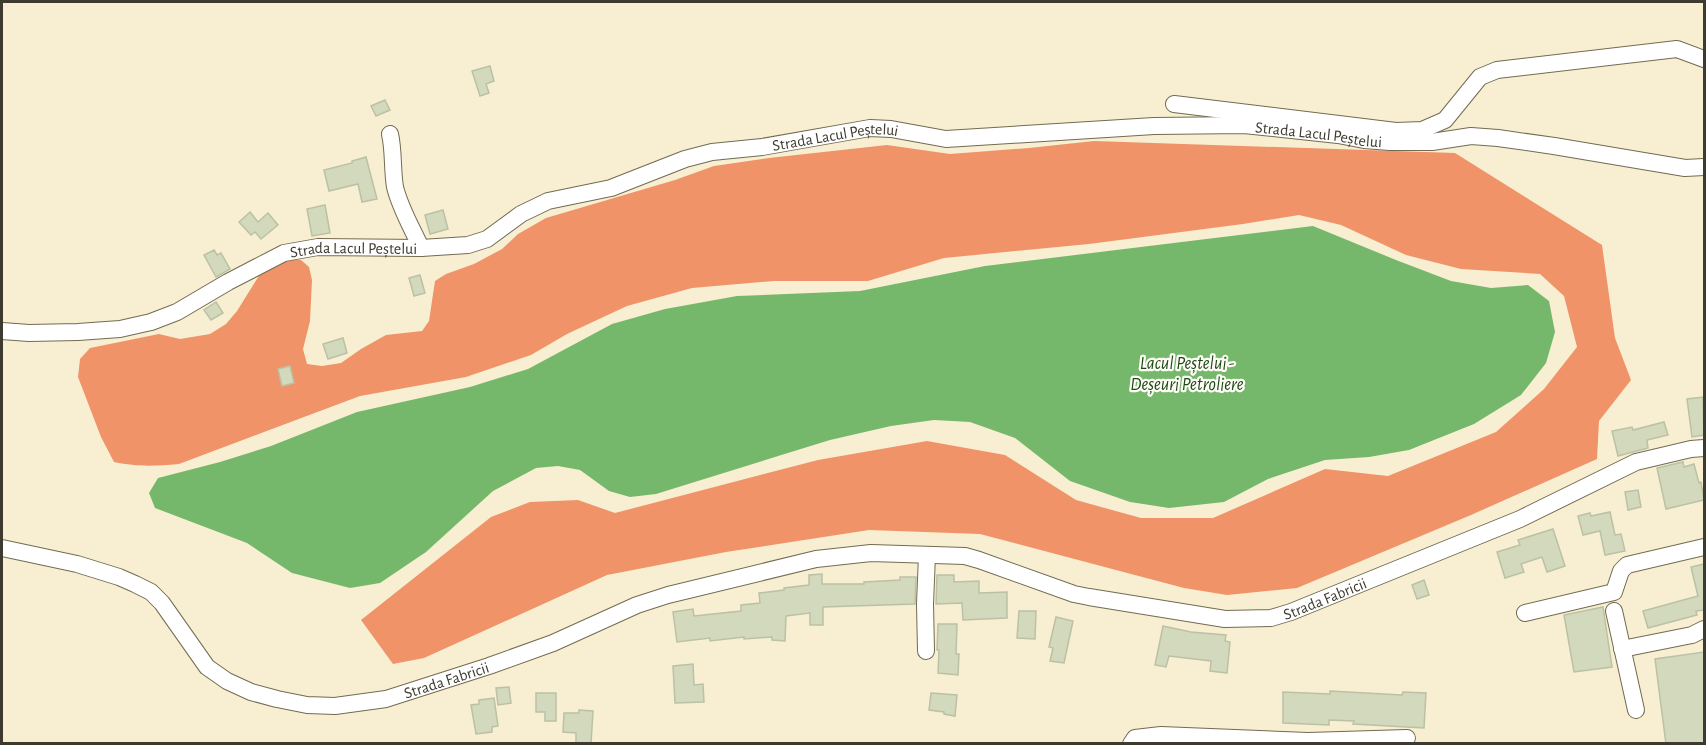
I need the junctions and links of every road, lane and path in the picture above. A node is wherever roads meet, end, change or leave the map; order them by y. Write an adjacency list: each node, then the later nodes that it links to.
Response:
1 (1704, 59): 2 (street)
2 (1174, 104)
3 (390, 134): 5 (street)
4 (1704, 167): 5 (street, Strada Lacul Peștelui)
5 (421, 248): 6 (street, Strada Lacul Peștelui)
6 (2, 331)
7 (1704, 448): 10 (street, Strada Fabricii)
8 (1704, 547): 12 (street)
9 (2, 548): 10 (street, Strada Fabricii)
10 (927, 555): 15 (street)
11 (1614, 611): 14 (street)
12 (1525, 614)
13 (1704, 629): 14 (street)
14 (1622, 649): 16 (street)
15 (926, 651)
16 (1636, 710)
17 (1407, 738): 18 (street)
18 (1131, 744)

